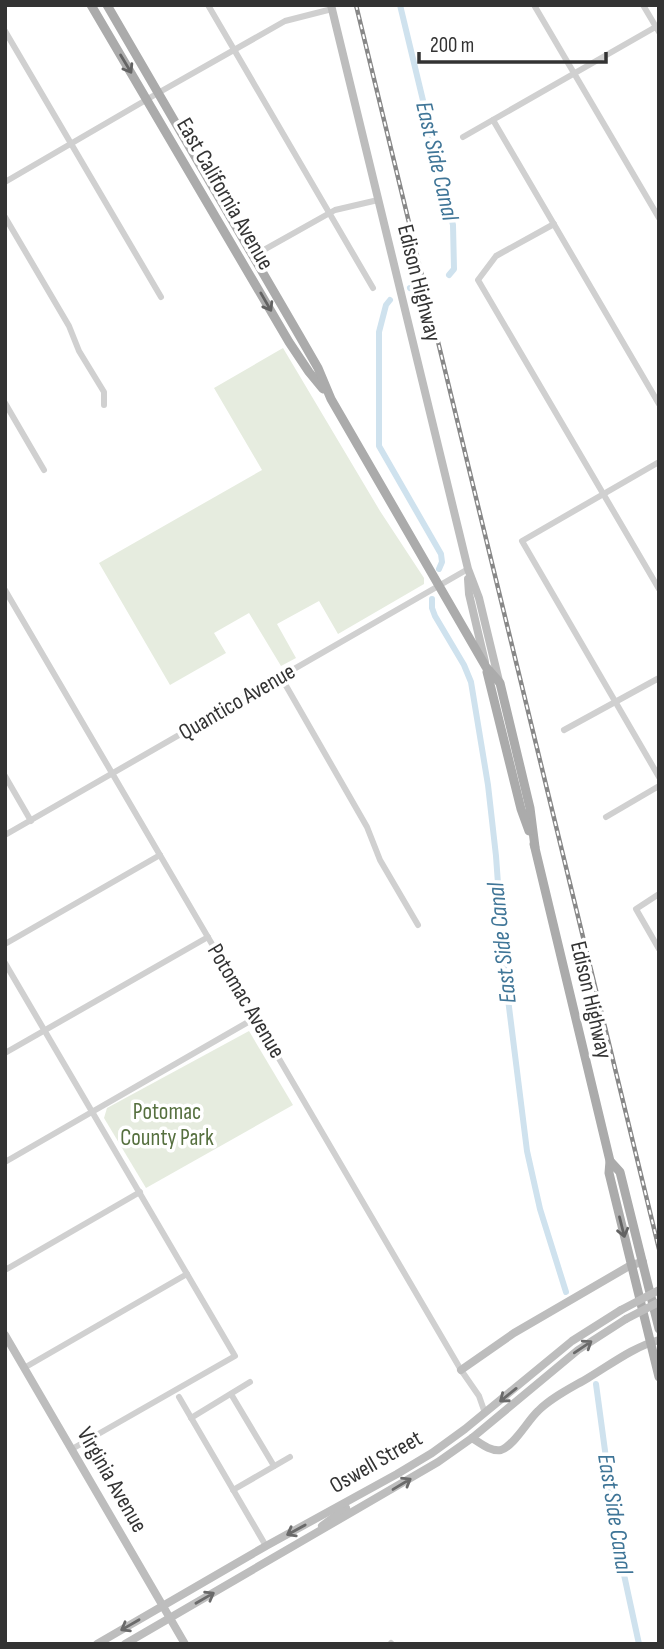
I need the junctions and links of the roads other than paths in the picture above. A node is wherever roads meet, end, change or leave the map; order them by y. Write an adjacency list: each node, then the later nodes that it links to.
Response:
1 (91, 5): 12 (main road, East California Avenue, one-way to 12)
2 (107, 5): 11 (main road, East California Avenue)
3 (208, 5): 9 (street)
4 (534, 5): 10 (street)
5 (643, 5): 7 (street)
6 (332, 7): 9 (street); 17 (main road, Edison Highway)
7 (658, 28): 10 (street)
8 (5, 31): 15 (street)
9 (234, 50): 11 (street); 19 (street)
10 (574, 74): 13 (street); 21 (street)
11 (158, 93): 12 (street); 23 (main road, East California Avenue)
12 (147, 99): 15 (street); 18 (main road, East California Avenue)
13 (493, 120): 14 (street); 22 (street)
14 (463, 137)
15 (71, 143): 16 (street); 25 (street)
16 (5, 181)
17 (378, 200): 19 (street); 33 (main road, Edison Highway)
18 (211, 207): 23 (main road); 26 (main road, East California Avenue, one-way to 26)
19 (329, 213): 23 (street); 24 (street)
20 (5, 217): 29 (street)
21 (659, 218)
22 (554, 223): 28 (street); 32 (street)
23 (253, 256): 26 (main road, East California Avenue)
24 (373, 288)
25 (161, 297)
26 (331, 399): 34 (main road, East California Avenue)
27 (5, 403): 31 (street)
28 (659, 404)
29 (104, 405)
30 (659, 462): 32 (street)
31 (44, 470)
32 (603, 494): 35 (street); 41 (street)
33 (468, 569): 34 (street, Quantico Avenue); 37 (main road, Edison Highway); 40 (main road, Edison Highway)
34 (439, 586): 37 (main road, East California Avenue); 38 (street, Quantico Avenue)
35 (659, 589)
36 (5, 590): 43 (street, Potomac Avenue)
37 (486, 667): 40 (main road, East California Avenue); 50 (main road, Edison Highway)
38 (281, 677): 43 (street, Quantico Avenue); 53 (street)
39 (659, 678): 41 (street)
40 (499, 683): 50 (main road, Edison Highway)
41 (616, 702): 42 (street); 45 (street)
42 (564, 730)
43 (113, 774): 48 (street, Quantico Avenue); 51 (street, Potomac Avenue)
44 (5, 776): 48 (street)
45 (659, 777)
46 (659, 786): 47 (street)
47 (606, 817)
48 (31, 821): 49 (street, Quantico Avenue)
49 (5, 835)
50 (535, 847): 62 (main road, Edison Highway)
51 (160, 855): 54 (street, Potomac Avenue); 55 (street)
52 (659, 894): 56 (street)
53 (418, 925)
54 (208, 936): 58 (street, Potomac Avenue); 59 (street)
55 (5, 944)
56 (659, 950)
57 (5, 963): 59 (street)
58 (255, 1018): 61 (street); 75 (street, Potomac Avenue)
59 (45, 1030): 60 (street); 61 (street)
60 (5, 1053)
61 (92, 1112): 63 (street); 64 (street)
62 (610, 1161): 65 (main road, Edison Highway); 66 (main road, Edison Highway, one-way to 66)
63 (5, 1162)
64 (140, 1192): 67 (street); 68 (street)
65 (643, 1262): 66 (main road); 71 (main road, Edison Highway)
66 (631, 1265): 73 (main road, Edison Highway); 75 (main road)
67 (5, 1270)
68 (187, 1274): 74 (street); 83 (street)
69 (659, 1290): 80 (main road, Oswell Street, one-way to 80, bridge)
70 (659, 1302): 82 (main road, Oswell Street, one-way to 70, bridge)
71 (659, 1329)
72 (5, 1335): 74 (main road, Virginia Avenue)
73 (654, 1341): 76 (main road, Edison Highway); 82 (main road)
74 (24, 1368): 83 (main road, Virginia Avenue)
75 (461, 1370): 80 (street, Potomac Avenue)
76 (659, 1377)
77 (250, 1382): 78 (street)
78 (231, 1394): 81 (street); 85 (street)
79 (179, 1397): 81 (street)
80 (485, 1413): 87 (main road, Oswell Street)
81 (191, 1418): 86 (street)
82 (472, 1438): 88 (main road, Oswell Street, one-way to 82)
83 (72, 1449): 90 (main road, Virginia Avenue)
84 (290, 1457): 85 (street)
85 (274, 1466): 86 (street)
86 (233, 1490): 89 (street)
87 (348, 1501): 88 (main road); 89 (main road, Oswell Street, one-way to 89)
88 (301, 1543): 91 (main road, Oswell Street, one-way to 88)
89 (266, 1546): 90 (main road, Oswell Street)
90 (163, 1606): 91 (main road, Virginia Avenue); 92 (main road, Oswell Street, one-way to 92)
91 (170, 1618): 93 (main road, Oswell Street); 94 (main road, Virginia Avenue)
92 (97, 1644)
93 (125, 1644)
94 (185, 1644)

